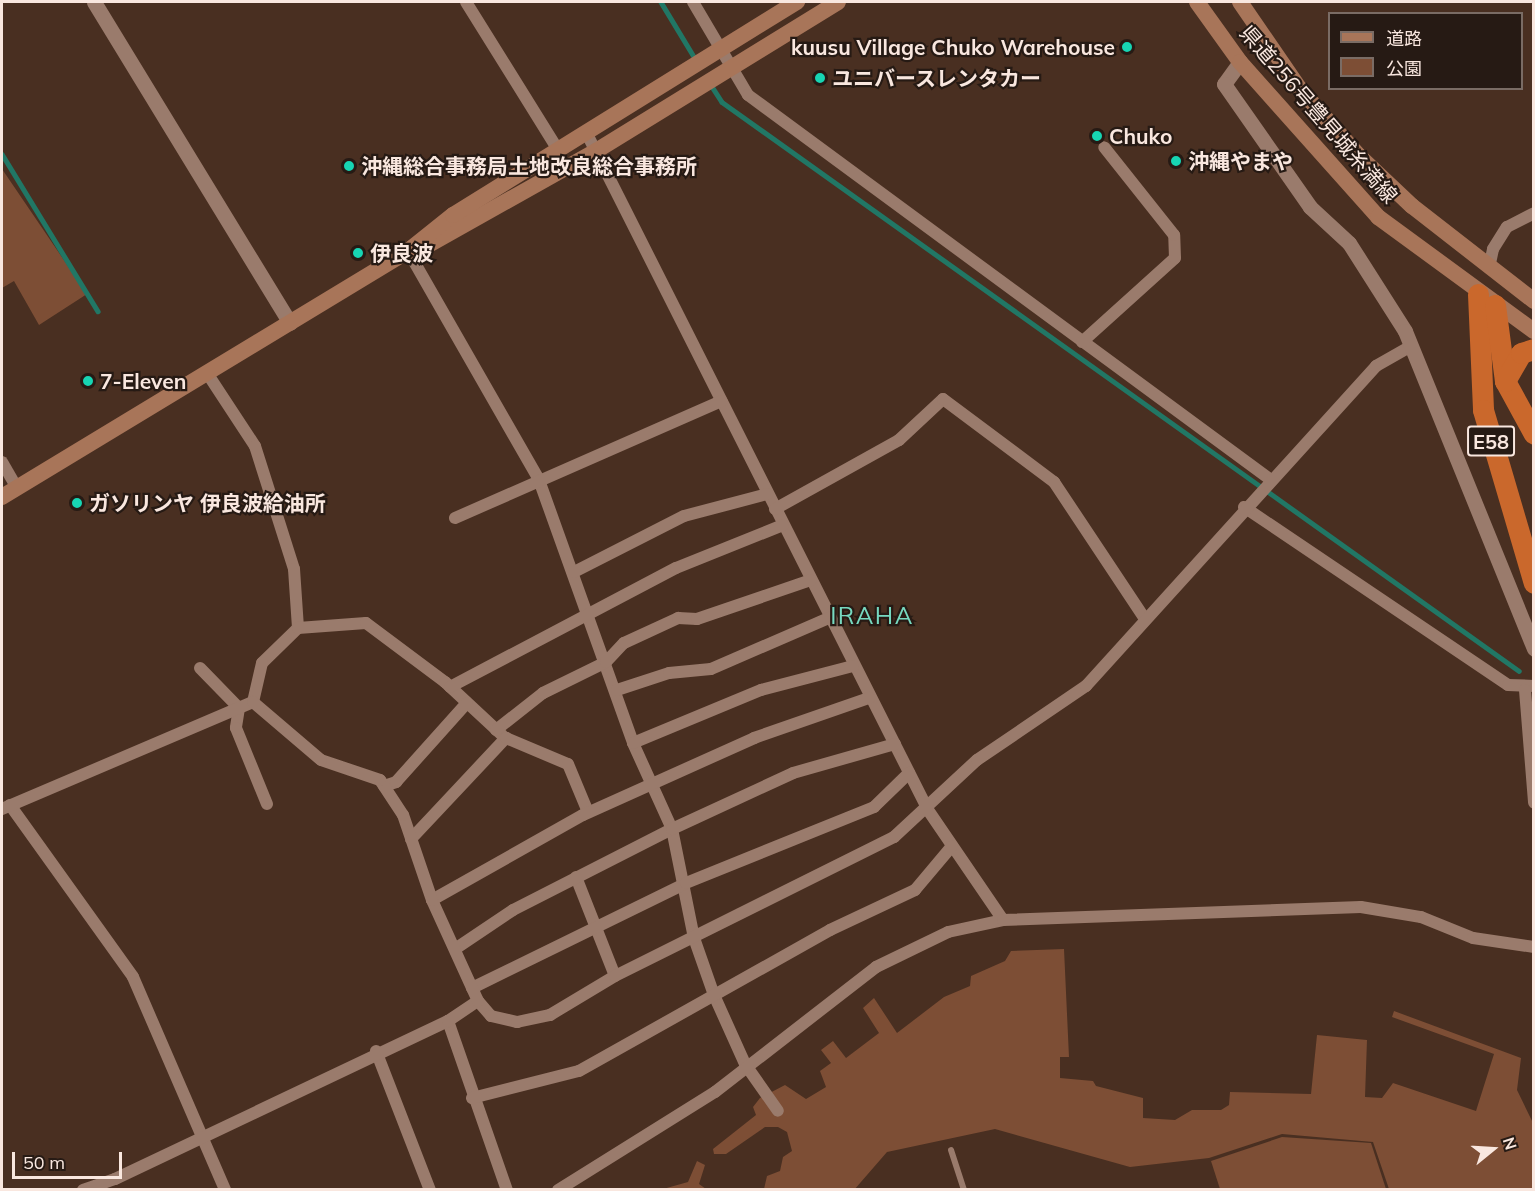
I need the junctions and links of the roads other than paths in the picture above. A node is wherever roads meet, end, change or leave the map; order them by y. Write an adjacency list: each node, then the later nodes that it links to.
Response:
1 (94, 2): 20 (street)
2 (466, 2): 13 (street)
3 (693, 2): 8 (street)
4 (797, 2): 8 (main road)
5 (838, 2): 10 (main road)
6 (1197, 2): 9 (main road, 県道256号豊見城糸満線)
7 (1240, 2): 17 (main road, 県道256号豊見城糸満線)
8 (717, 49): 10 (street); 11 (main road)
9 (1240, 62): 18 (main road, 県道256号豊見城糸満線); 23 (street)
10 (729, 68): 14 (main road); 22 (street)
11 (586, 132): 13 (main road); 14 (street)
12 (1104, 147): 22 (street)
13 (558, 150): 16 (main road)
14 (596, 151): 16 (main road); 27 (street)
15 (1533, 213): 17 (street)
16 (408, 251): 20 (main road); 30 (street)
17 (1489, 268): 18 (main road); 19 (main road, 県道256号豊見城糸満線)
18 (1487, 299): 21 (main road, 県道256号豊見城糸満線); 26 (highway, E58); 41 (highway, E58)
19 (1533, 301)
20 (290, 323): 25 (main road)
21 (1533, 331)
22 (1082, 342): 31 (street)
23 (1411, 346): 31 (street); 46 (street)
24 (1533, 349): 26 (highway)
25 (207, 373): 32 (main road); 45 (street)
26 (1505, 381): 28 (highway, E58)
27 (721, 401): 30 (street); 33 (street)
28 (1533, 434)
29 (2, 462): 32 (street)
30 (539, 480): 37 (street); 39 (street)
31 (1271, 480): 35 (street)
32 (17, 488): 34 (main road)
33 (767, 494): 36 (street); 39 (street)
34 (2, 497)
35 (1244, 507): 44 (street); 51 (street)
36 (775, 509): 38 (street); 44 (street)
37 (455, 518)
38 (783, 525): 40 (street); 42 (street)
39 (574, 572): 42 (street)
40 (811, 580): 43 (street); 47 (street)
41 (1533, 583)
42 (589, 614): 47 (street); 50 (street)
43 (830, 618): 48 (street); 52 (street)
44 (1145, 619): 66 (street)
45 (298, 627): 50 (street); 54 (street)
46 (1533, 649)
47 (606, 662): 52 (street); 57 (street)
48 (854, 666): 53 (street); 58 (street)
49 (200, 668): 56 (street)
50 (450, 687): 55 (street)
51 (1529, 688): 63 (street)
52 (617, 690): 58 (street)
53 (869, 698): 59 (street); 61 (street)
54 (253, 702): 56 (street); 62 (street)
55 (467, 703): 57 (street); 62 (street)
56 (238, 708): 64 (street); 65 (street)
57 (501, 734): 67 (street); 69 (street)
58 (633, 743): 61 (street)
59 (895, 744): 60 (street); 68 (street)
60 (909, 773): 66 (street); 72 (street)
61 (651, 784): 67 (street); 68 (street)
62 (384, 786): 69 (street)
63 (1533, 803)
64 (267, 804)
65 (6, 807): 88 (street)
66 (928, 810): 70 (street); 76 (street)
67 (588, 812): 73 (street)
68 (672, 829): 71 (street); 72 (street)
69 (411, 839): 73 (street)
70 (952, 846): 74 (street); 81 (street)
71 (576, 877): 75 (street); 78 (street)
72 (686, 883): 75 (street); 76 (street)
73 (432, 900): 78 (street)
74 (1003, 920): 77 (street); 85 (street)
75 (596, 925): 79 (street); 80 (street)
76 (694, 938): 79 (street); 81 (street)
77 (1533, 947)
78 (455, 949): 80 (street)
79 (615, 976): 82 (street)
80 (472, 988): 82 (street)
81 (714, 995): 85 (street); 86 (street)
82 (478, 1001): 83 (street)
83 (448, 1021): 84 (street); 86 (street)
84 (376, 1051): 88 (street); 92 (street)
85 (746, 1064): 87 (street); 94 (street)
86 (472, 1098): 93 (street)
87 (778, 1112)
88 (202, 1133): 90 (street); 91 (street)
89 (951, 1150): 95 (lane)
90 (83, 1190)
91 (225, 1190)
92 (430, 1190)
93 (507, 1190)
94 (558, 1190)
95 (964, 1190)

